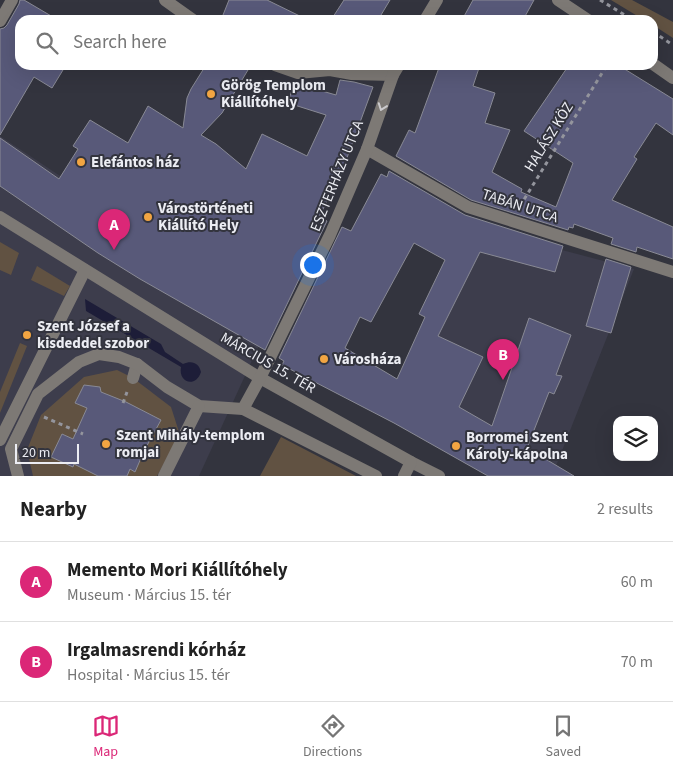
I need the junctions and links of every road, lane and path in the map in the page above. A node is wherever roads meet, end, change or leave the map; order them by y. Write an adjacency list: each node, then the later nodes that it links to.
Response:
1 (12, 0): 10 (street)
2 (164, 0): 6 (street)
3 (437, 0): 7 (street)
4 (558, 0): 8 (street)
5 (600, 0): 9 (path)
6 (186, 15)
7 (428, 15)
8 (580, 15)
9 (625, 15)
10 (0, 21)
11 (658, 35): 12 (path)
12 (673, 45)
13 (658, 68): 19 (street)
14 (289, 70): 16 (street)
15 (330, 70): 17 (street)
16 (330, 70)
17 (396, 70): 20 (street, ESZTERHÁZY UTCA, one-way to 20)
18 (605, 70): 22 (path, HALÁSZ KÖZ)
19 (673, 78)
20 (367, 149): 22 (street, TABÁN UTCA); 27 (street, ESZTERHÁZY UTCA)
21 (0, 217): 23 (street, MÁRCIUS 15. TÉR)
22 (510, 221): 24 (street, TABÁN UTCA)
23 (85, 270): 27 (street, MÁRCIUS 15. TÉR); 32 (street)
24 (673, 272)
25 (138, 364): 26 (street); 28 (street); 30 (street)
26 (133, 378)
27 (260, 378): 29 (street, ESZTERHÁZY UTCA); 33 (street, MÁRCIUS 15. TÉR)
28 (198, 406): 29 (street); 35 (street)
29 (243, 409): 36 (street)
30 (35, 414): 31 (path); 34 (street)
31 (83, 434)
32 (0, 440)
33 (411, 462): 37 (street); 38 (street, MÁRCIUS 15. TÉR)
34 (18, 476)
35 (164, 476)
36 (376, 476)
37 (404, 476)
38 (440, 476)

